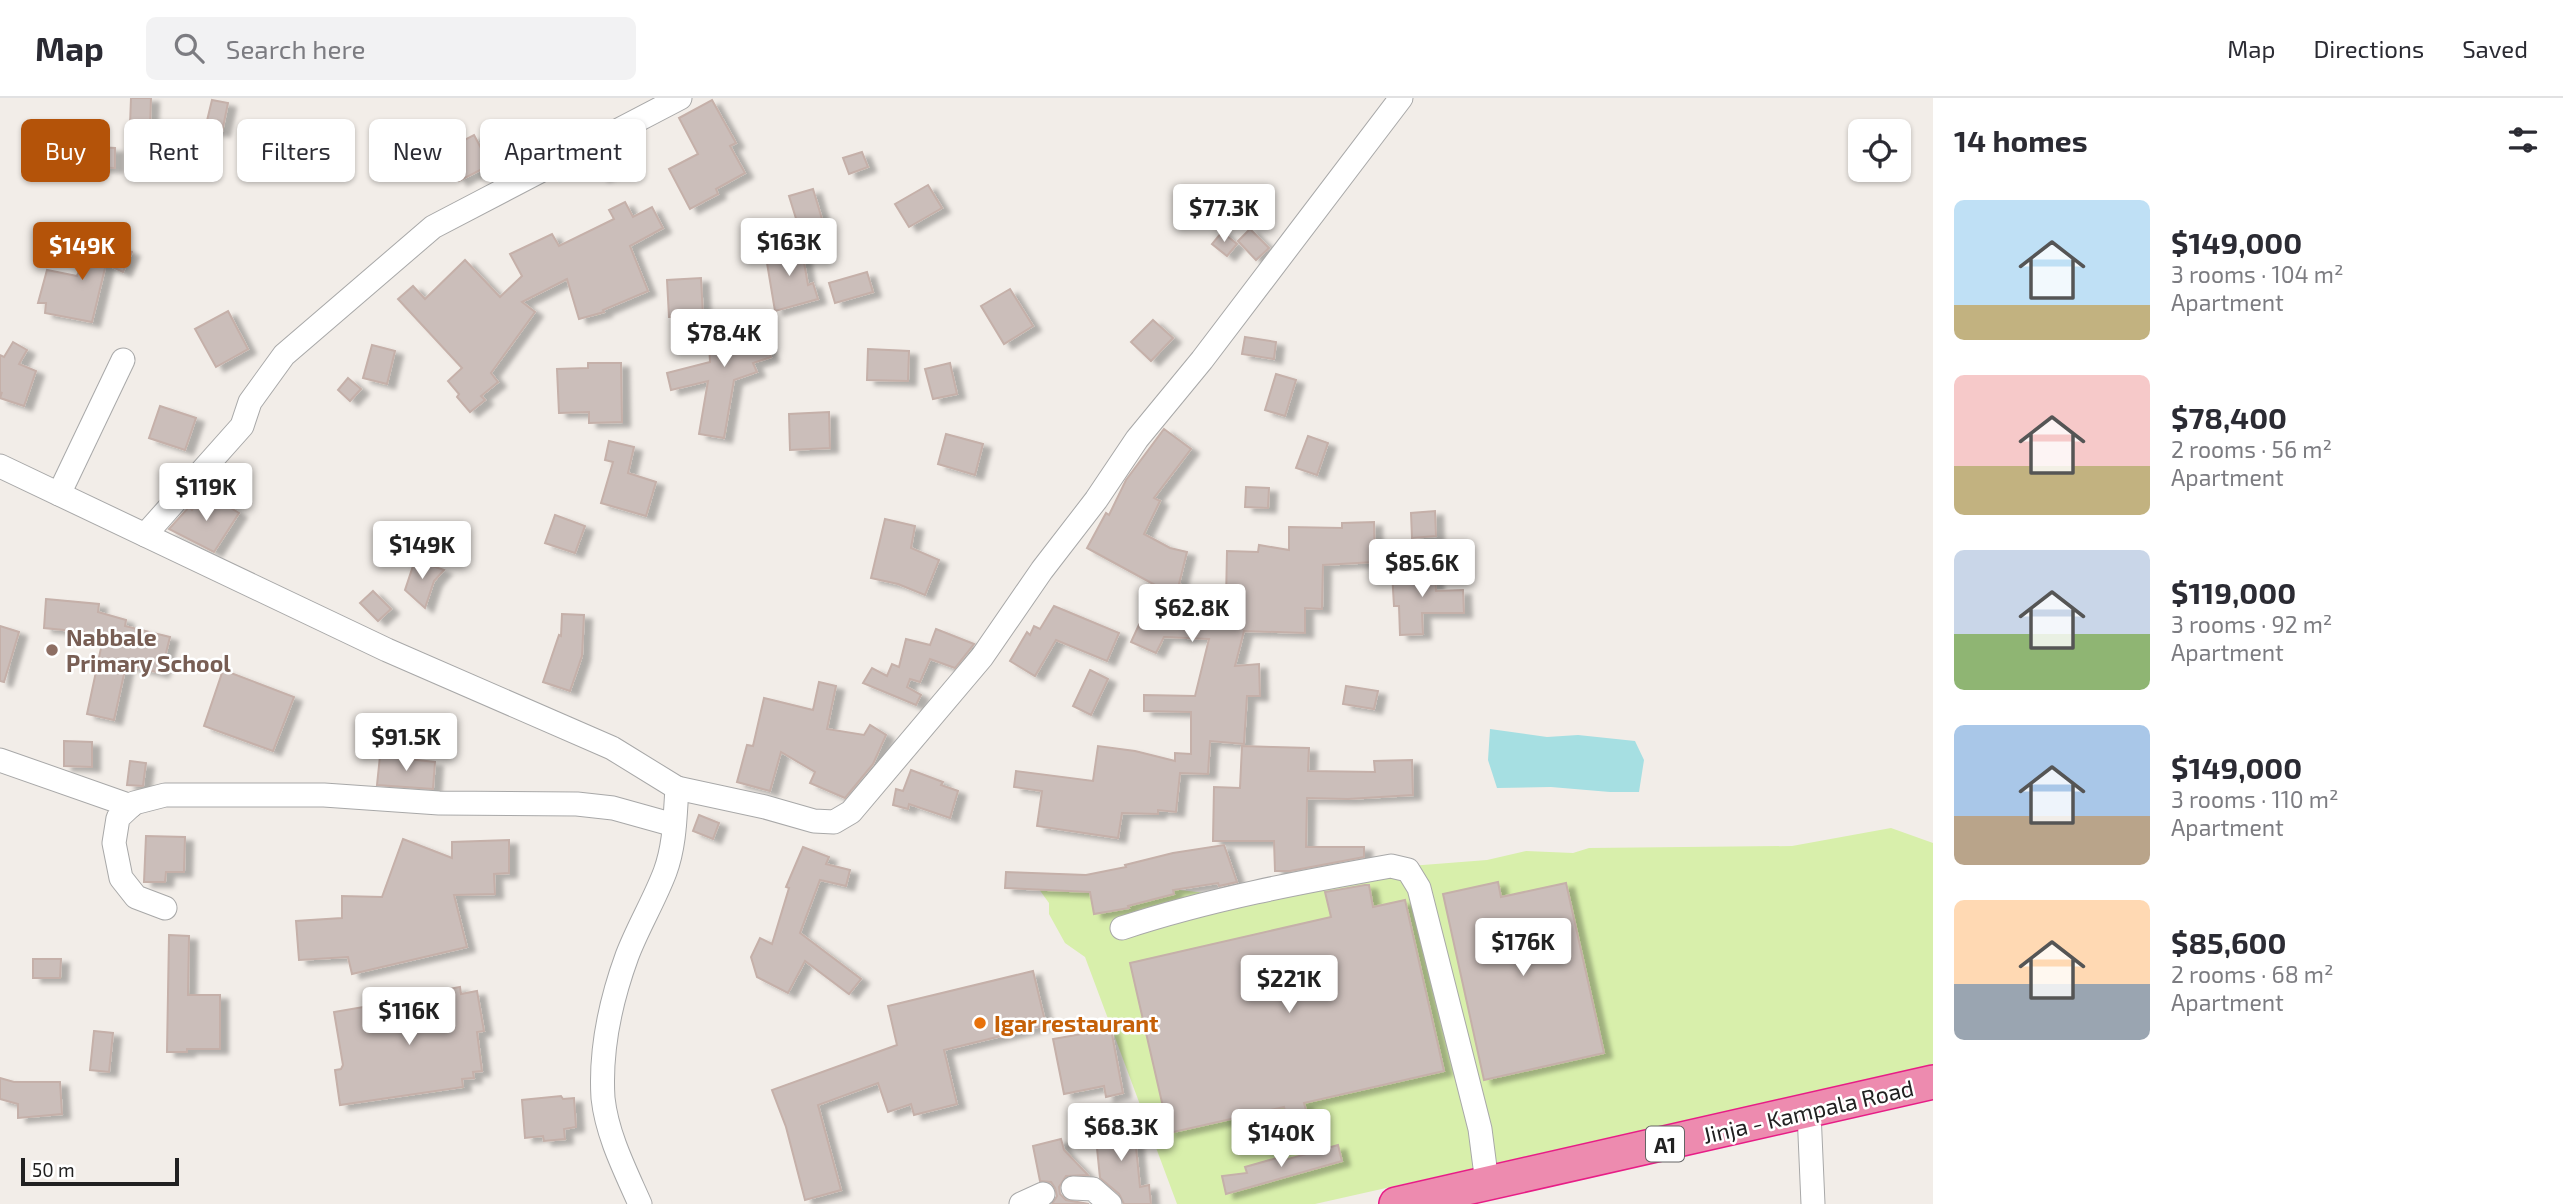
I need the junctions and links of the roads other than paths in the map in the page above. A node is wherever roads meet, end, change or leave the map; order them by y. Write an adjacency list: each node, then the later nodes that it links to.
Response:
1 (680, 98): 6 (street)
2 (1401, 98): 8 (street)
3 (123, 360): 5 (street)
4 (0, 466): 5 (street)
5 (59, 494): 6 (street)
6 (145, 535): 8 (street)
7 (0, 760): 9 (street)
8 (677, 788): 10 (street)
9 (131, 806): 10 (street); 11 (street)
10 (674, 825): 18 (street)
11 (165, 908)
12 (1122, 928): 15 (street)
13 (1933, 1083): 14 (highway, Jinja - Kampala Road / A1)
14 (1809, 1112): 15 (highway, Jinja - Kampala Road / A1); 22 (street)
15 (1487, 1183): 21 (highway, Jinja - Kampala Road / A1)
16 (1073, 1188): 20 (street)
17 (1044, 1194): 19 (street)
18 (640, 1204)
19 (1021, 1204)
20 (1110, 1204)
21 (1396, 1204)
22 (1813, 1204)

